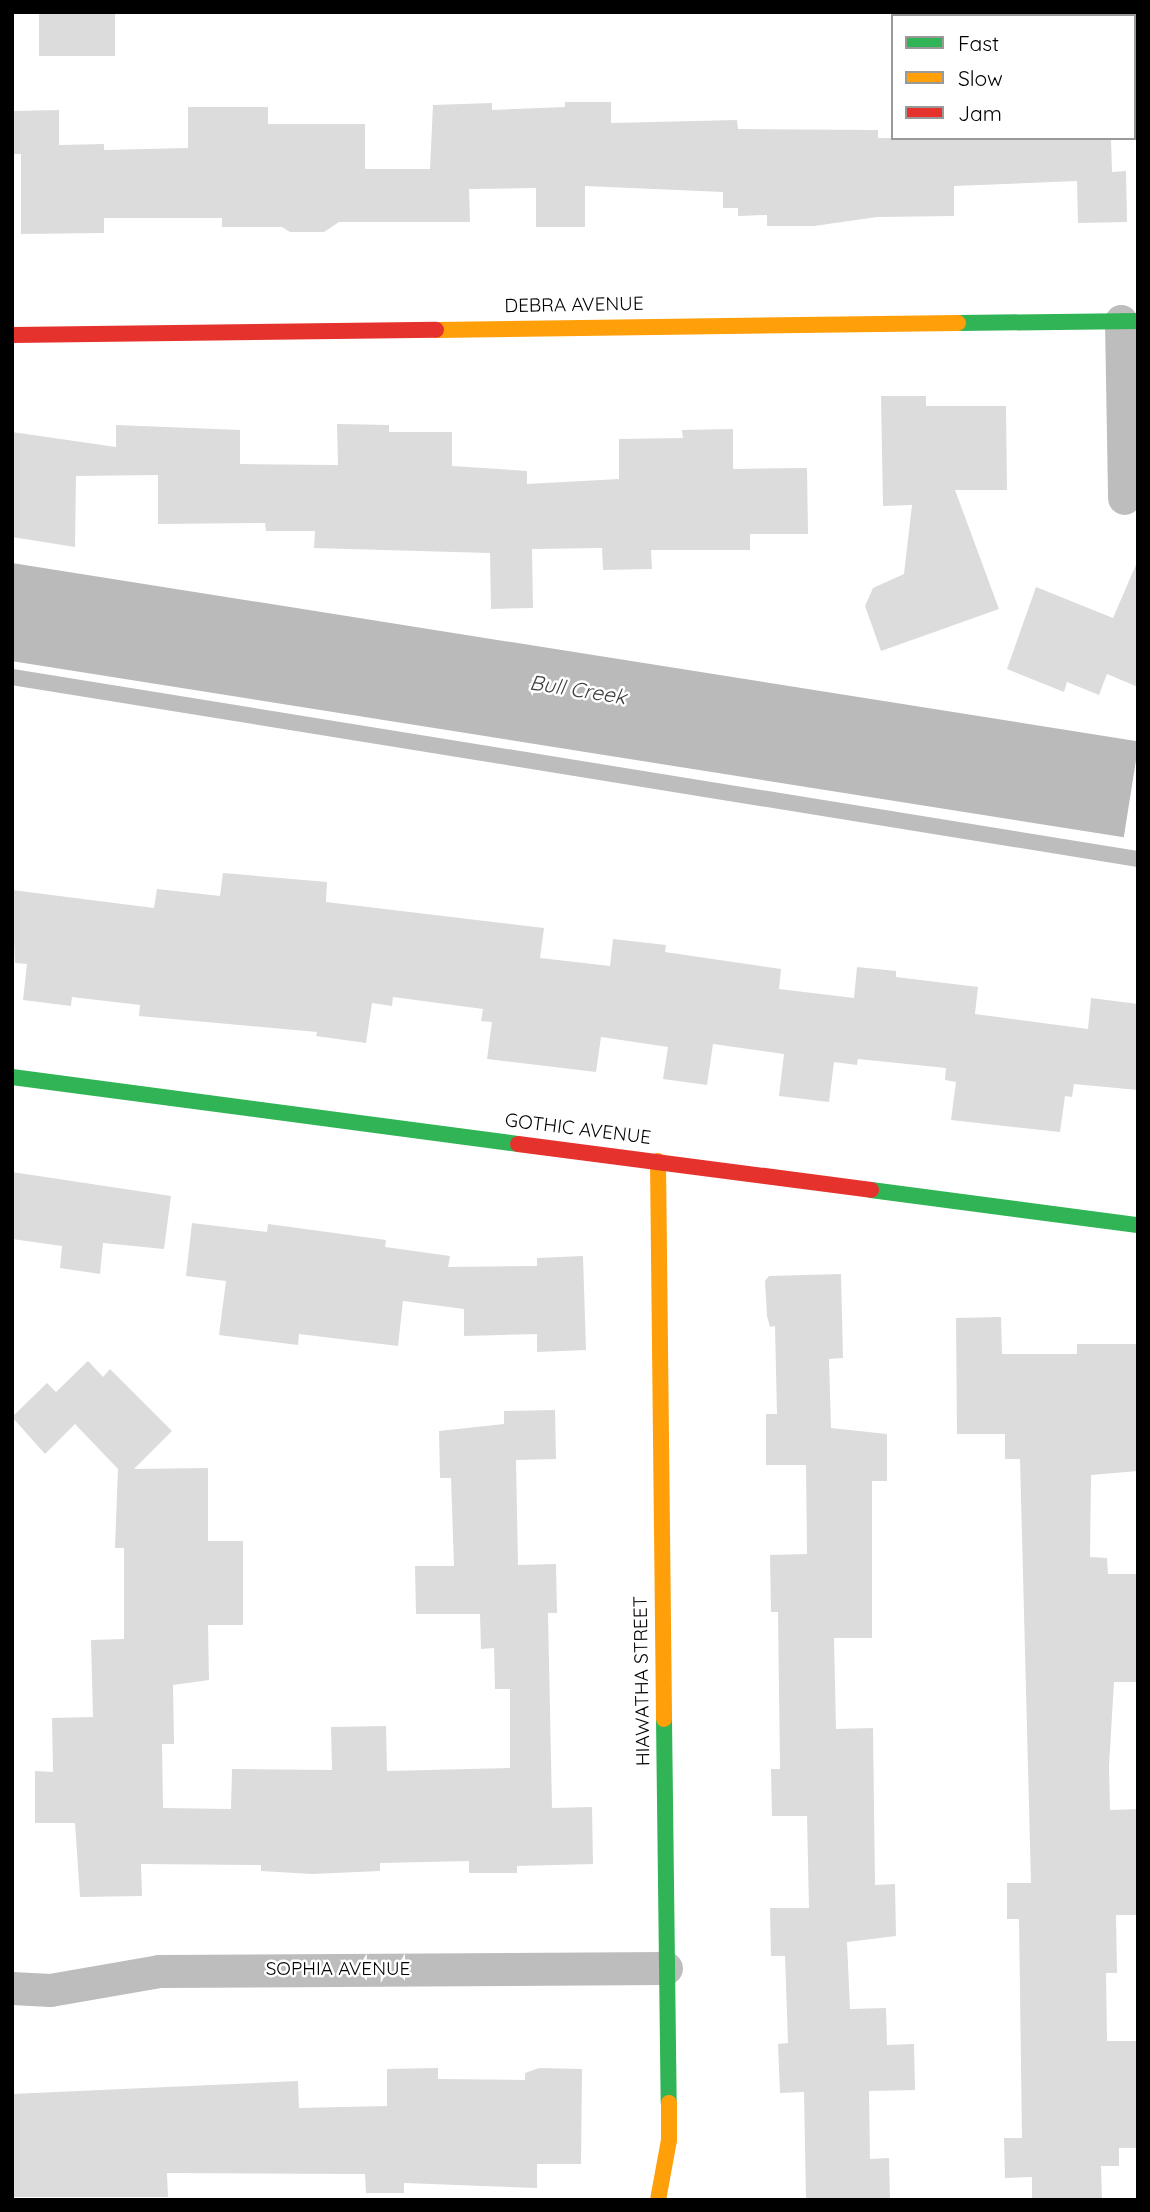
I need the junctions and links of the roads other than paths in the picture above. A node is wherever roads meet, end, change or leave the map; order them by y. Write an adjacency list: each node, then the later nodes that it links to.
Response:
1 (1130, 321): 2 (street, DEBRA AVENUE); 3 (street)
2 (12, 335)
3 (1124, 498)
4 (12, 677): 5 (lane)
5 (1138, 859)
6 (12, 1077): 7 (street, GOTHIC AVENUE)
7 (658, 1161): 8 (street, GOTHIC AVENUE); 9 (street, HIAWATHA STREET)
8 (1138, 1225)
9 (666, 1968): 10 (street, SOPHIA AVENUE); 11 (street, HIAWATHA STREET)
10 (12, 1988)
11 (659, 2200)

